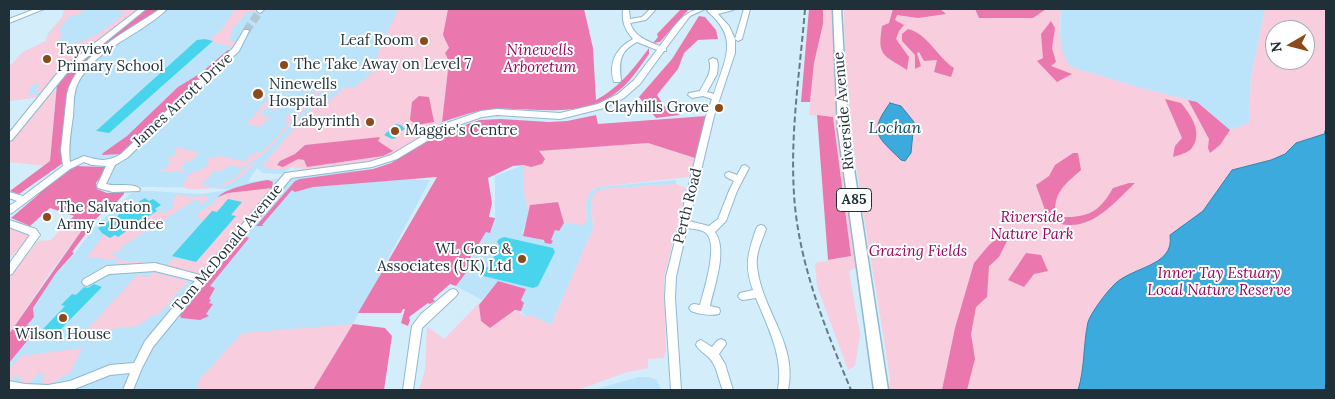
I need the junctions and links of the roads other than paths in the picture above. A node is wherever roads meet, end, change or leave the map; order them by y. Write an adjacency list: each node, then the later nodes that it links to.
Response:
1 (41, 9): 11 (street)
2 (144, 9): 23 (street)
3 (164, 9): 25 (street)
4 (626, 9): 12 (street)
5 (653, 9): 12 (street)
6 (703, 9): 10 (street, Perth Road); 17 (street, Tom McDonald Avenue)
7 (747, 9): 16 (street)
8 (837, 9): 54 (main road, Riverside Avenue / A85)
9 (730, 10): 10 (street, Perth Road); 13 (street, Perth Road)
10 (712, 12): 13 (street, Perth Road)
11 (9, 22)
12 (626, 22): 15 (street)
13 (726, 26): 22 (street, Perth Road)
14 (246, 31): 24 (street, James Arrott Drive)
15 (638, 39): 17 (street); 19 (street)
16 (738, 39)
17 (663, 49): 38 (street, Tom McDonald Avenue)
18 (714, 60): 20 (street)
19 (626, 72)
20 (703, 93): 21 (street); 22 (street)
21 (692, 95)
22 (717, 98): 34 (street, Perth Road)
23 (9, 138)
24 (112, 163): 25 (street); 29 (street)
25 (67, 167): 31 (street)
26 (745, 168): 28 (street)
27 (729, 175): 28 (street)
28 (740, 179): 36 (street)
29 (136, 188)
30 (9, 195): 31 (street)
31 (22, 199): 32 (street)
32 (9, 211)
33 (9, 223): 37 (street)
34 (684, 224): 36 (street); 51 (street, Perth Road)
35 (761, 229): 41 (street)
36 (710, 231): 43 (street)
37 (9, 271)
38 (202, 279): 39 (street); 47 (street, Tom McDonald Avenue)
39 (87, 282)
40 (453, 293): 50 (street)
41 (759, 293): 42 (street); 53 (street)
42 (743, 296)
43 (715, 311)
44 (722, 344): 46 (street)
45 (701, 345): 46 (street)
46 (714, 353): 52 (street)
47 (137, 367): 48 (street); 49 (street, Tom McDonald Avenue)
48 (9, 386)
49 (128, 390)
50 (408, 390)
51 (676, 390)
52 (728, 390)
53 (783, 390)
54 (881, 390)

